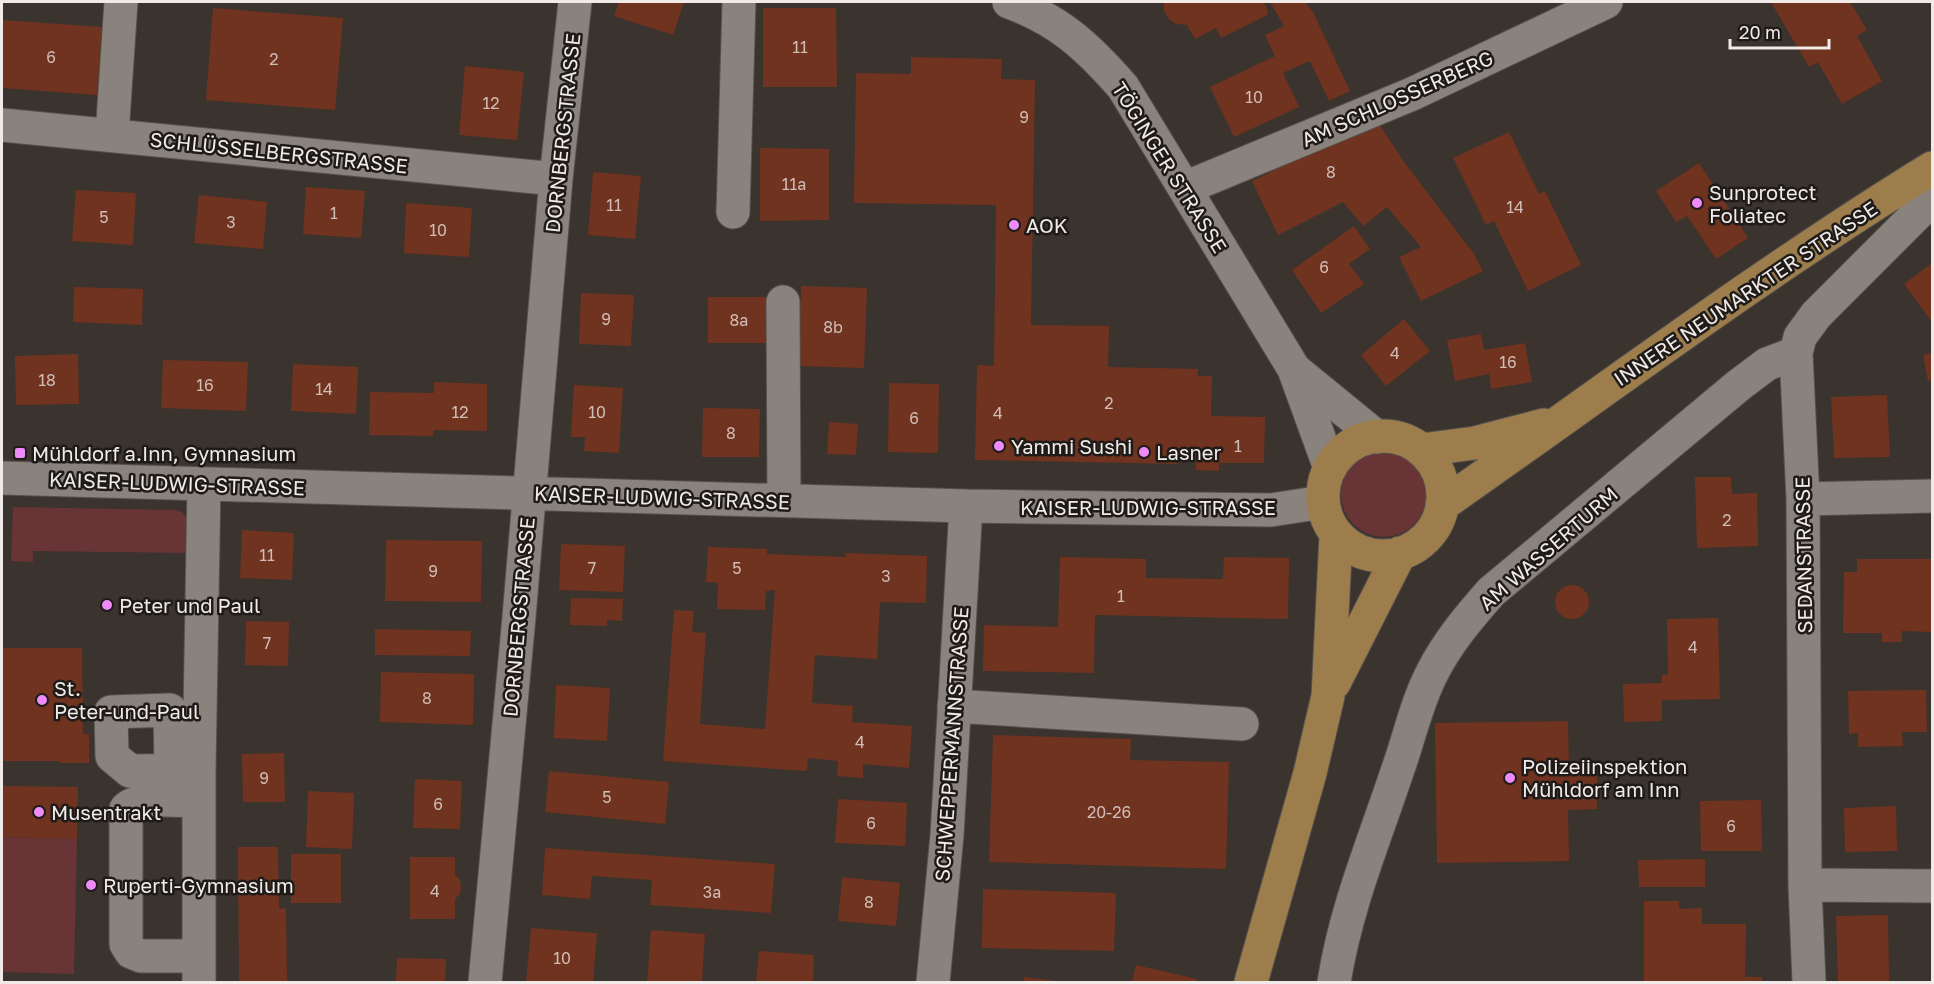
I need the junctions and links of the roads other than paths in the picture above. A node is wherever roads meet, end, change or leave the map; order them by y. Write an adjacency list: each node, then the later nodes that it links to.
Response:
1 (121, 2): 7 (street)
2 (575, 2): 9 (street, DORNBERGSTRASSE)
3 (739, 2): 11 (street)
4 (1009, 2): 10 (street, TÖGINGER STRASSE)
5 (1606, 2): 10 (street, AM SCHLOSSERBERG)
6 (2, 125): 7 (street, SCHLÜSSELBERGSTRASSE)
7 (112, 135): 9 (street, SCHLÜSSELBERGSTRASSE)
8 (1924, 173): 13 (street, SEDANSTRASSE); 15 (main road, INNERE NEUMARKTER STRASSE)
9 (556, 179): 21 (street, DORNBERGSTRASSE)
10 (1185, 188): 14 (street, TÖGINGER STRASSE)
11 (734, 212)
12 (783, 302): 24 (street)
13 (1796, 353): 23 (street, SEDANSTRASSE); 40 (street, AM WASSERTURM)
14 (1294, 369): 16 (street, TÖGINGER STRASSE); 18 (street, TÖGINGER STRASSE)
15 (1560, 420): 17 (main road, INNERE NEUMARKTER STRASSE); 26 (main road, INNERE NEUMARKTER STRASSE)
16 (1377, 437): 17 (main road); 18 (main road)
17 (1421, 450): 26 (main road)
18 (1330, 468): 25 (main road)
19 (2, 478): 20 (street, KAISER-LUDWIG-STRASSE)
20 (204, 484): 21 (street, KAISER-LUDWIG-STRASSE); 33 (street)
21 (529, 493): 24 (street, KAISER-LUDWIG-STRASSE); 37 (street, DORNBERGSTRASSE)
22 (1932, 496): 23 (street)
23 (1803, 499): 34 (street, SEDANSTRASSE)
24 (784, 500): 27 (street, KAISER-LUDWIG-STRASSE)
25 (1323, 502): 27 (street, KAISER-LUDWIG-STRASSE); 28 (main road)
26 (1442, 505): 29 (main road)
27 (966, 506): 31 (street, SCHWEPPERMANNSTRASSE)
28 (1336, 535): 29 (main road); 30 (main road)
29 (1400, 554): 30 (main road)
30 (1328, 696): 39 (main road)
31 (954, 706): 32 (street); 38 (street, SCHWEPPERMANNSTRASSE)
32 (1242, 724)
33 (189, 781): 36 (street); 36 (street)
34 (1805, 885): 35 (street); 41 (street, SEDANSTRASSE)
35 (1932, 886)
36 (199, 969)
37 (485, 982)
38 (933, 982)
39 (1251, 982)
40 (1334, 982)
41 (1809, 982)

